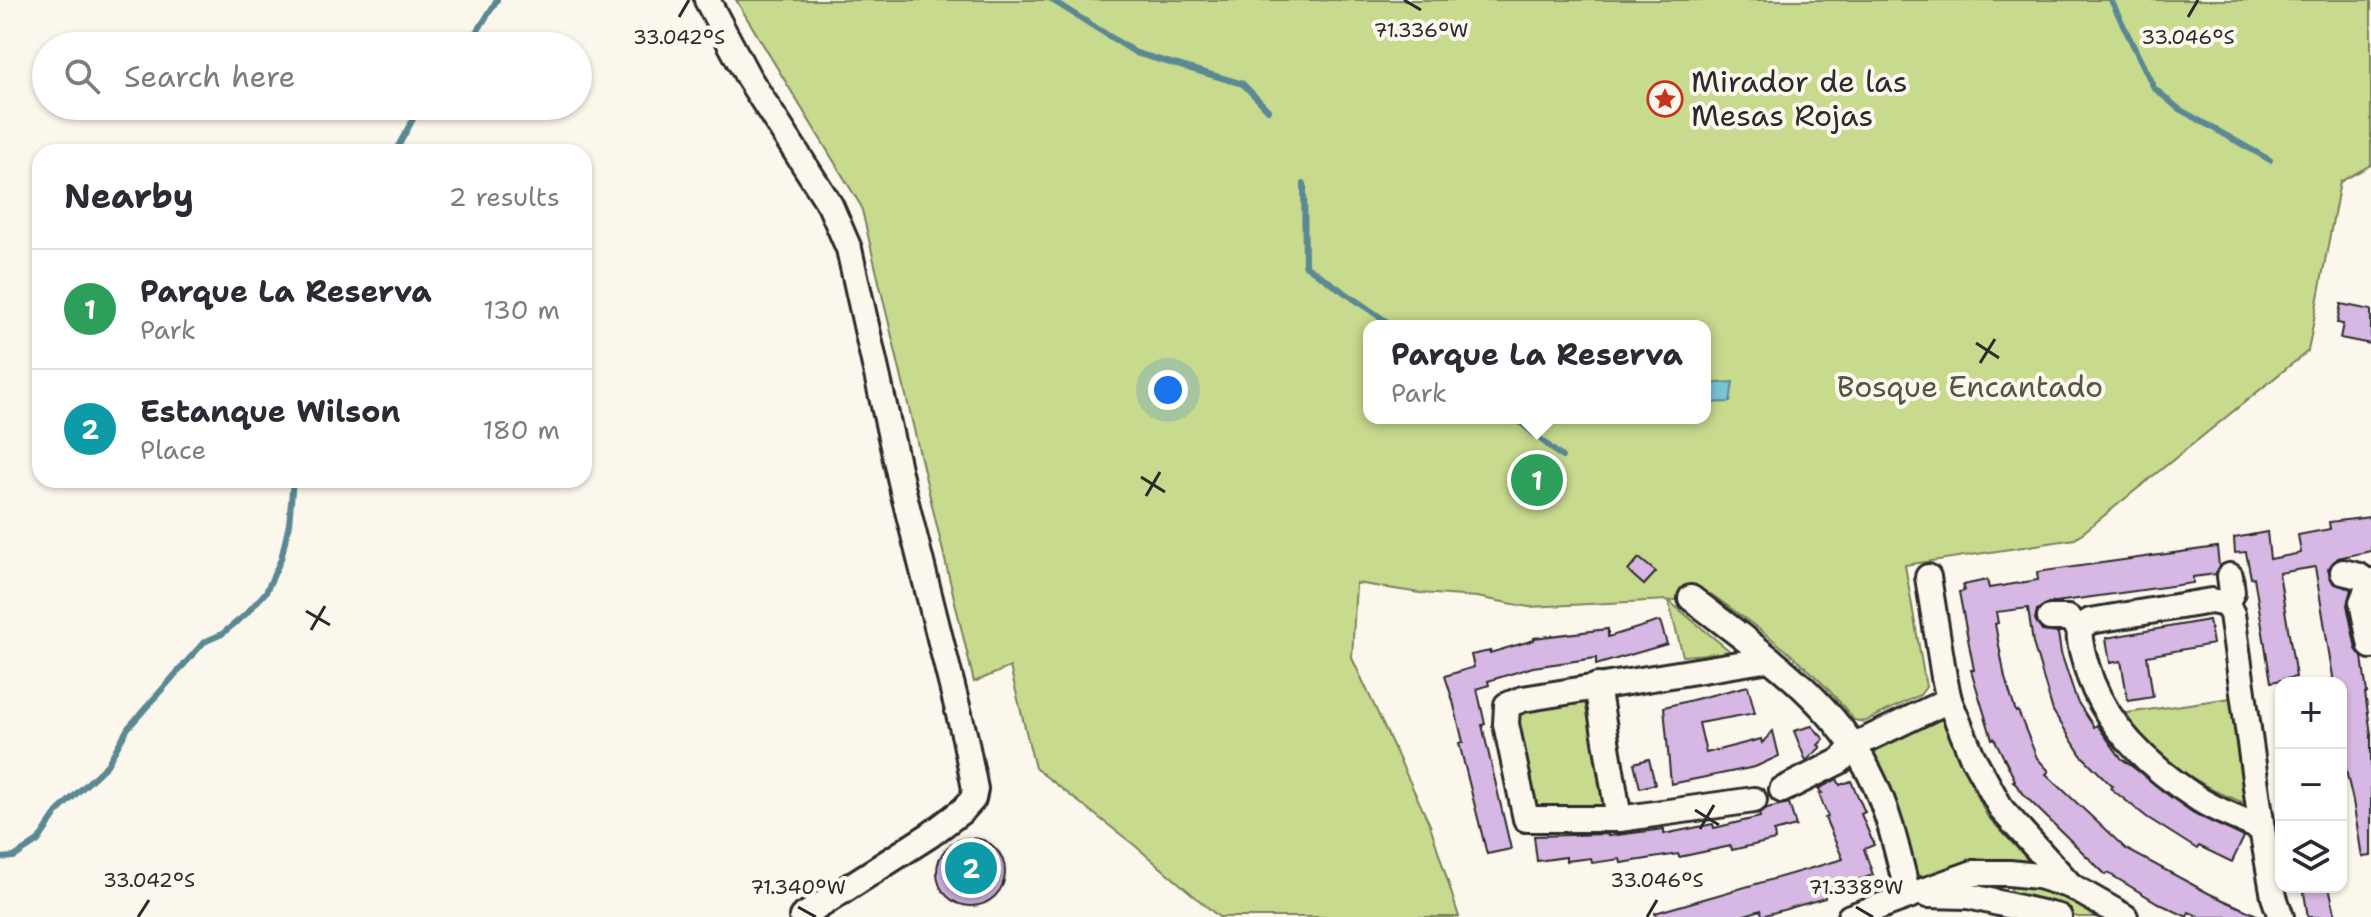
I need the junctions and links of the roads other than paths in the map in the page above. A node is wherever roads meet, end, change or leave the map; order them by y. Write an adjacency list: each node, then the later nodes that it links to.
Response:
1 (707, 0): 25 (street)
2 (2343, 572): 5 (street)
3 (2230, 576): 7 (street)
4 (1928, 577): 13 (street)
5 (2370, 582): 10 (street)
6 (1691, 598): 11 (street)
7 (2226, 604): 9 (street); 18 (street)
8 (2050, 618): 9 (street)
9 (2080, 628): 18 (street)
10 (2371, 646)
11 (1770, 659): 12 (street); 14 (street)
12 (1597, 686): 17 (street); 17 (street)
13 (1949, 700): 14 (street); 20 (street)
14 (1853, 746): 15 (street); 21 (street)
15 (1782, 790)
16 (1754, 800): 17 (street)
17 (1619, 819)
18 (2262, 829): 23 (street)
19 (2009, 873): 20 (street); 21 (street); 22 (street)
20 (2071, 886): 27 (street)
21 (1908, 895): 22 (street); 26 (street)
22 (2003, 910): 24 (street)
23 (2276, 910)
24 (2054, 916)
25 (802, 917)
26 (1850, 917)
27 (2125, 917)

